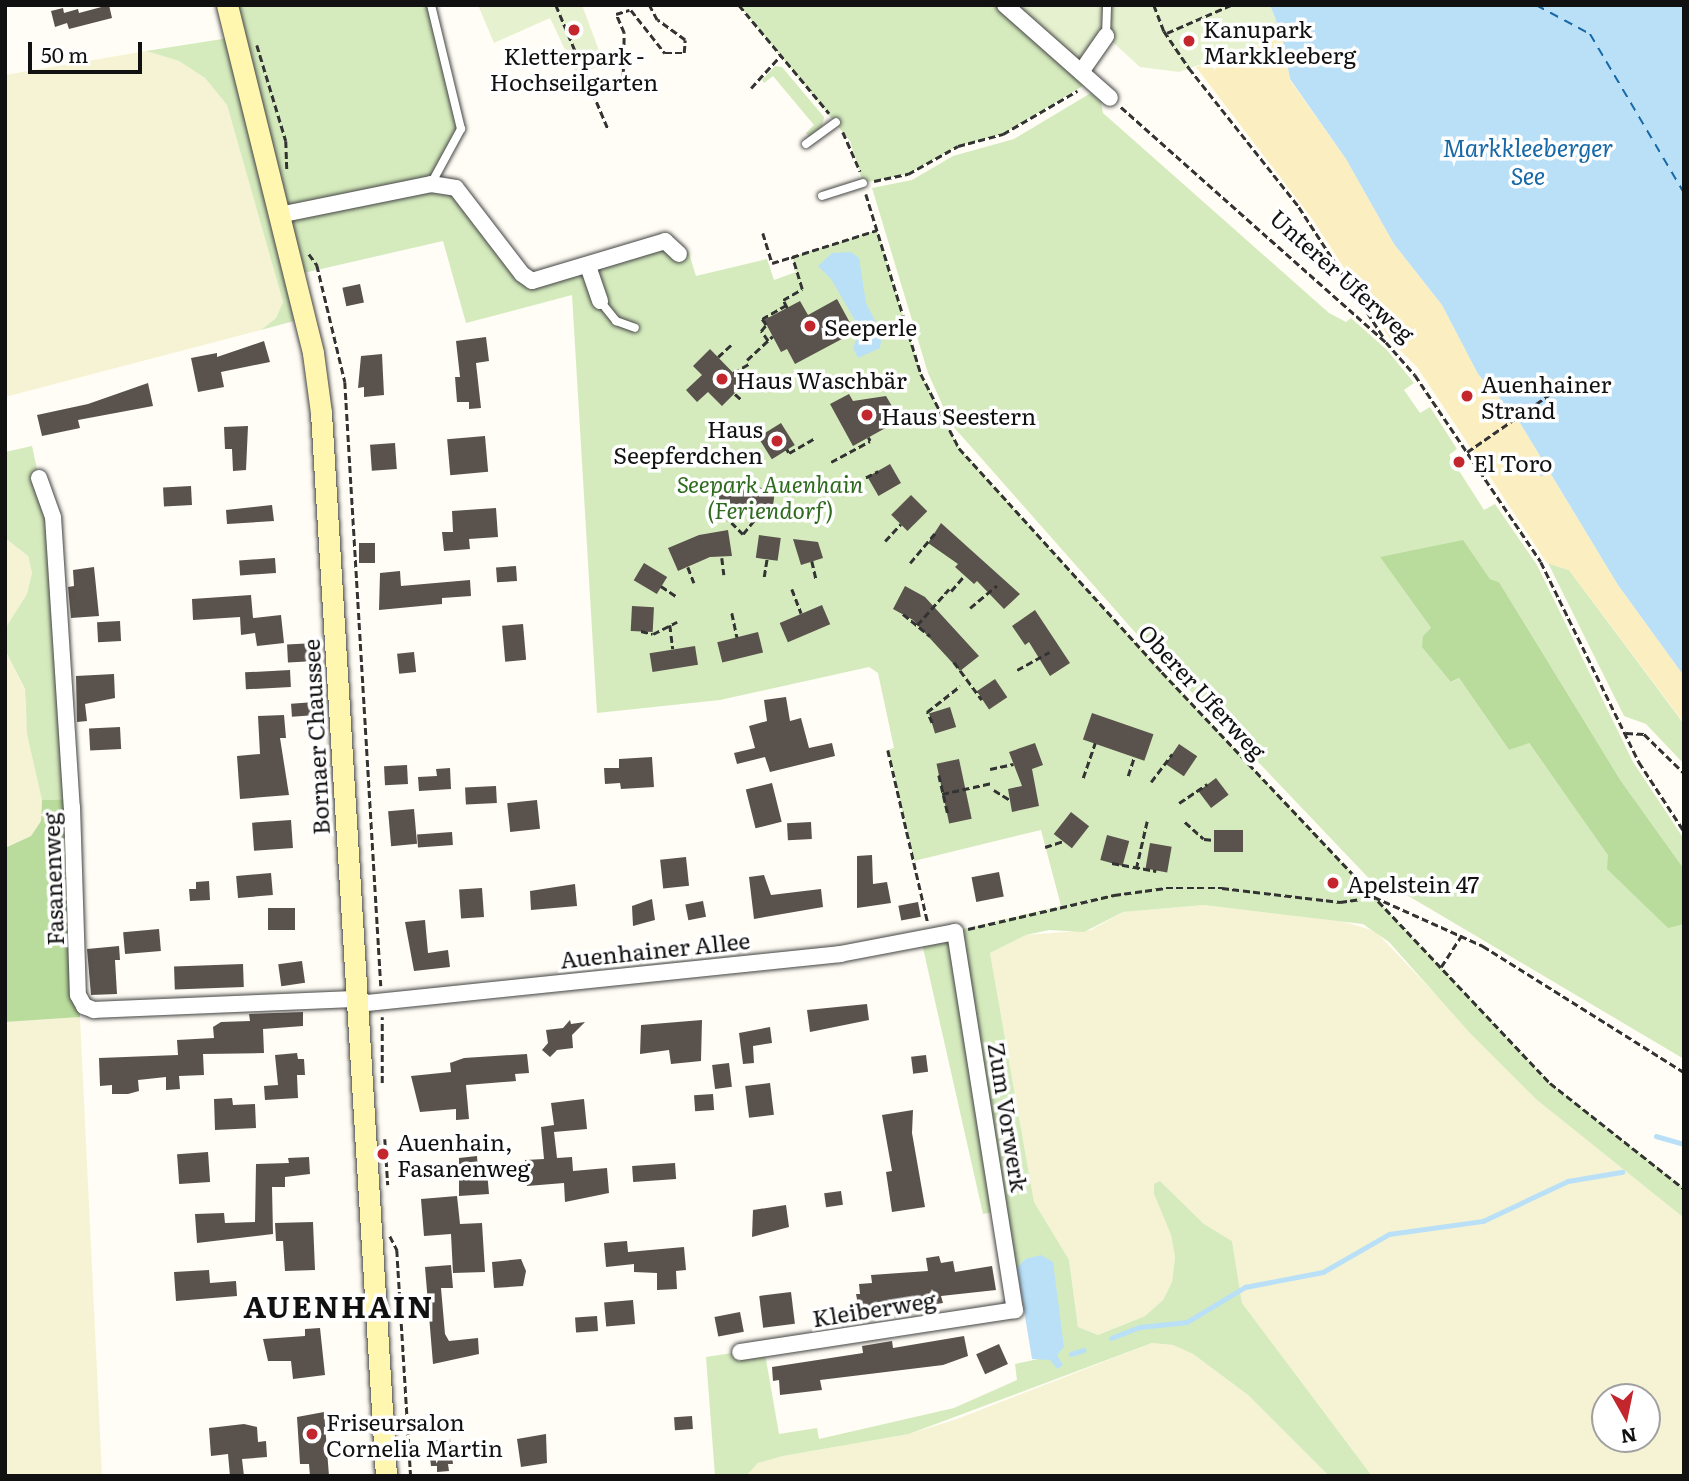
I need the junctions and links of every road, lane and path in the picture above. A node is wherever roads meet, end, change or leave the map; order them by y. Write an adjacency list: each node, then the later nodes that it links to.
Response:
1 (228, 5): 29 (street, Bornaer Chaussee)
2 (431, 5): 27 (lane)
3 (556, 5): 20 (path)
4 (633, 5): 11 (path)
5 (649, 5): 12 (path)
6 (739, 5): 17 (path, Oberer Uferweg)
7 (1005, 5): 18 (street)
8 (1107, 5): 15 (lane)
9 (1154, 5): 14 (path)
10 (1231, 5): 14 (path)
11 (631, 10): 12 (path); 20 (path)
12 (638, 18): 13 (path)
13 (634, 20)
14 (1166, 34): 40 (path)
15 (1106, 36): 18 (street)
16 (256, 44): 25 (path)
17 (781, 55): 19 (path); 22 (path, Oberer Uferweg)
18 (1090, 77): 21 (street); 26 (path)
19 (751, 88)
20 (594, 93): 23 (path)
21 (1110, 98): 40 (path, Unterer Uferweg)
22 (836, 122): 24 (lane); 26 (path, Oberer Uferweg)
23 (608, 129)
24 (806, 144)
25 (284, 175)
26 (863, 183): 28 (lane); 30 (path, Oberer Uferweg)
27 (430, 184): 29 (street); 35 (street)
28 (822, 196)
29 (279, 215): 124 (street, Bornaer Chaussee)
30 (877, 230): 34 (path); 119 (path, Oberer Uferweg)
31 (763, 233): 34 (path)
32 (302, 246): 125 (path)
33 (679, 254): 35 (street)
34 (792, 257): 39 (path)
35 (588, 266): 36 (street)
36 (600, 301): 37 (lane)
37 (635, 328)
38 (773, 336): 39 (path)
39 (768, 341): 43 (path)
40 (1386, 342): 50 (path, Unterer Uferweg)
41 (732, 344): 42 (path)
42 (718, 357)
43 (733, 373)
44 (734, 394): 46 (path)
45 (1549, 395): 50 (path)
46 (742, 400)
47 (815, 438): 49 (path)
48 (868, 438): 51 (path)
49 (787, 449)
50 (1467, 452): 91 (path, Unterer Uferweg)
51 (831, 462)
52 (878, 471): 54 (path)
53 (39, 478): 124 (street, Fasanenweg)
54 (846, 487)
55 (723, 508): 56 (path)
56 (761, 512)
57 (901, 524): 59 (path)
58 (935, 533): 63 (path)
59 (885, 541)
60 (722, 558): 65 (path)
61 (767, 559): 67 (path)
62 (812, 561): 68 (path)
63 (910, 563)
64 (688, 567): 69 (path)
65 (724, 575)
66 (964, 576): 80 (path)
67 (764, 577)
68 (816, 579)
69 (694, 583)
70 (997, 585): 74 (path)
71 (661, 586): 73 (path)
72 (792, 589): 76 (path)
73 (676, 596)
74 (970, 608)
75 (732, 613): 83 (path)
76 (801, 613)
77 (903, 614): 80 (path)
78 (677, 622): 79 (path)
79 (670, 625): 81 (path); 84 (path)
80 (917, 625): 82 (path)
81 (641, 631)
82 (930, 636)
83 (737, 637)
84 (673, 649)
85 (1049, 652): 87 (path)
86 (954, 663): 89 (path)
87 (1017, 670)
88 (960, 686): 90 (path)
89 (982, 700)
90 (932, 723)
91 (1626, 733): 98 (path); 112 (path, Unterer Uferweg)
92 (1095, 743): 101 (path)
93 (888, 750): 122 (path)
94 (1172, 754): 102 (path)
95 (1135, 757): 100 (path)
96 (1013, 764): 97 (path)
97 (990, 769)
98 (1684, 773)
99 (939, 775): 106 (path)
100 (1128, 776)
101 (1083, 778)
102 (1151, 782)
103 (992, 783): 106 (path)
104 (1207, 784): 108 (path)
105 (994, 790): 107 (path)
106 (942, 794): 109 (path)
107 (1010, 800)
108 (1178, 803)
109 (948, 813)
110 (1147, 821): 117 (path)
111 (1185, 821): 113 (path)
112 (1684, 831)
113 (1214, 840)
114 (1063, 841): 115 (path)
115 (1045, 847)
116 (1112, 863): 117 (path)
117 (1136, 869): 118 (path)
118 (1156, 871)
119 (1374, 897): 120 (path); 121 (path); 123 (path, Oberer Uferweg)
120 (955, 932): 122 (street, Auenhainer Allee); 132 (street, Zum Vorwerk)
121 (1462, 935): 123 (path); 126 (path)
122 (931, 937): 125 (street, Auenhainer Allee)
123 (1441, 968): 129 (path, Oberer Uferweg)
124 (358, 1001): 125 (street, Auenhainer Allee); 134 (street, Bornaer Chaussee)
125 (382, 1002): 127 (path)
126 (1684, 1072)
127 (382, 1085)
128 (384, 1125): 130 (path)
129 (1684, 1189)
130 (388, 1190)
131 (388, 1231): 135 (path)
132 (1015, 1310): 133 (street, Kleiberweg)
133 (740, 1352)
134 (386, 1476)
135 (411, 1476)

